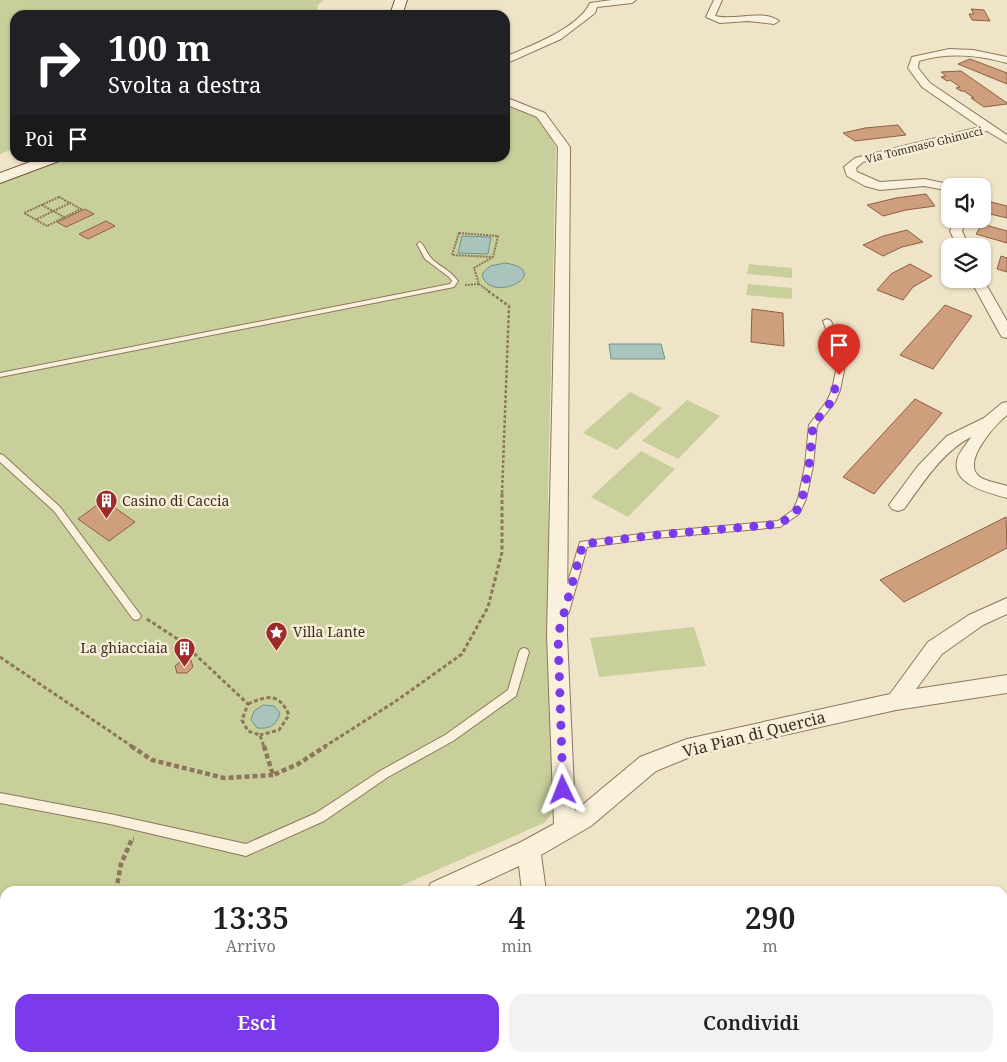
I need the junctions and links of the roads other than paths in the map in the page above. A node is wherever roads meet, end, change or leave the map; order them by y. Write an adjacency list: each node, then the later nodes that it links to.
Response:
1 (632, 0): 4 (street)
2 (718, 0): 3 (street)
3 (774, 22)
4 (510, 59)
5 (1007, 60): 7 (street)
6 (510, 102): 24 (street)
7 (988, 128): 8 (street); 11 (street, Via Tommaso Ghinucci)
8 (1007, 140)
9 (43, 162): 10 (street)
10 (0, 178)
11 (941, 184)
12 (420, 244): 16 (lane)
13 (982, 288): 15 (street)
14 (827, 321): 24 (lane)
15 (1007, 334)
16 (0, 375)
17 (1007, 407): 18 (street)
18 (989, 422): 20 (street); 21 (street)
19 (0, 457): 23 (lane)
20 (1007, 492)
21 (898, 505)
22 (1007, 604): 27 (street)
23 (136, 616)
24 (558, 635): 29 (street)
25 (524, 652): 28 (lane)
26 (1007, 684): 27 (street, Via Pian di Quercia)
27 (896, 701): 29 (street, Via Pian di Quercia)
28 (0, 798)
29 (565, 828): 30 (street, Via Pian di Quercia)
30 (529, 850): 31 (street, Via Pian di Quercia); 32 (street)
31 (450, 886)
32 (533, 886)

